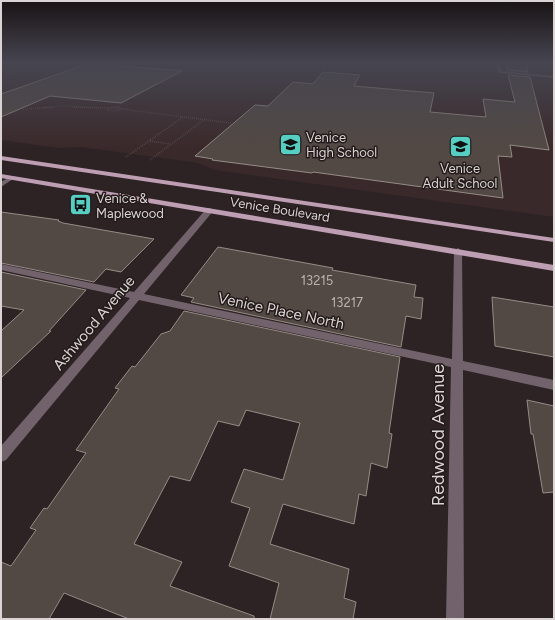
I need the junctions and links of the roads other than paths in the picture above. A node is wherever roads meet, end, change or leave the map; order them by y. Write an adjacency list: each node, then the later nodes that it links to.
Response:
1 (1, 158): 6 (main road, Venice Boulevard)
2 (1, 176): 3 (main road, Venice Boulevard)
3 (13, 177): 4 (street); 5 (main road, Venice Boulevard)
4 (1, 185)
5 (210, 210): 7 (main road, Venice Boulevard); 10 (street, Ashwood Avenue)
6 (554, 240)
7 (458, 251): 9 (main road, Venice Boulevard); 11 (street, Redwood Avenue)
8 (1, 267): 10 (street, Venice Place North)
9 (554, 268)
10 (136, 296): 11 (street, Venice Place North); 13 (street, Ashwood Avenue)
11 (457, 364): 12 (street, Venice Place North); 14 (street, Redwood Avenue)
12 (554, 385)
13 (1, 456)
14 (455, 619)

